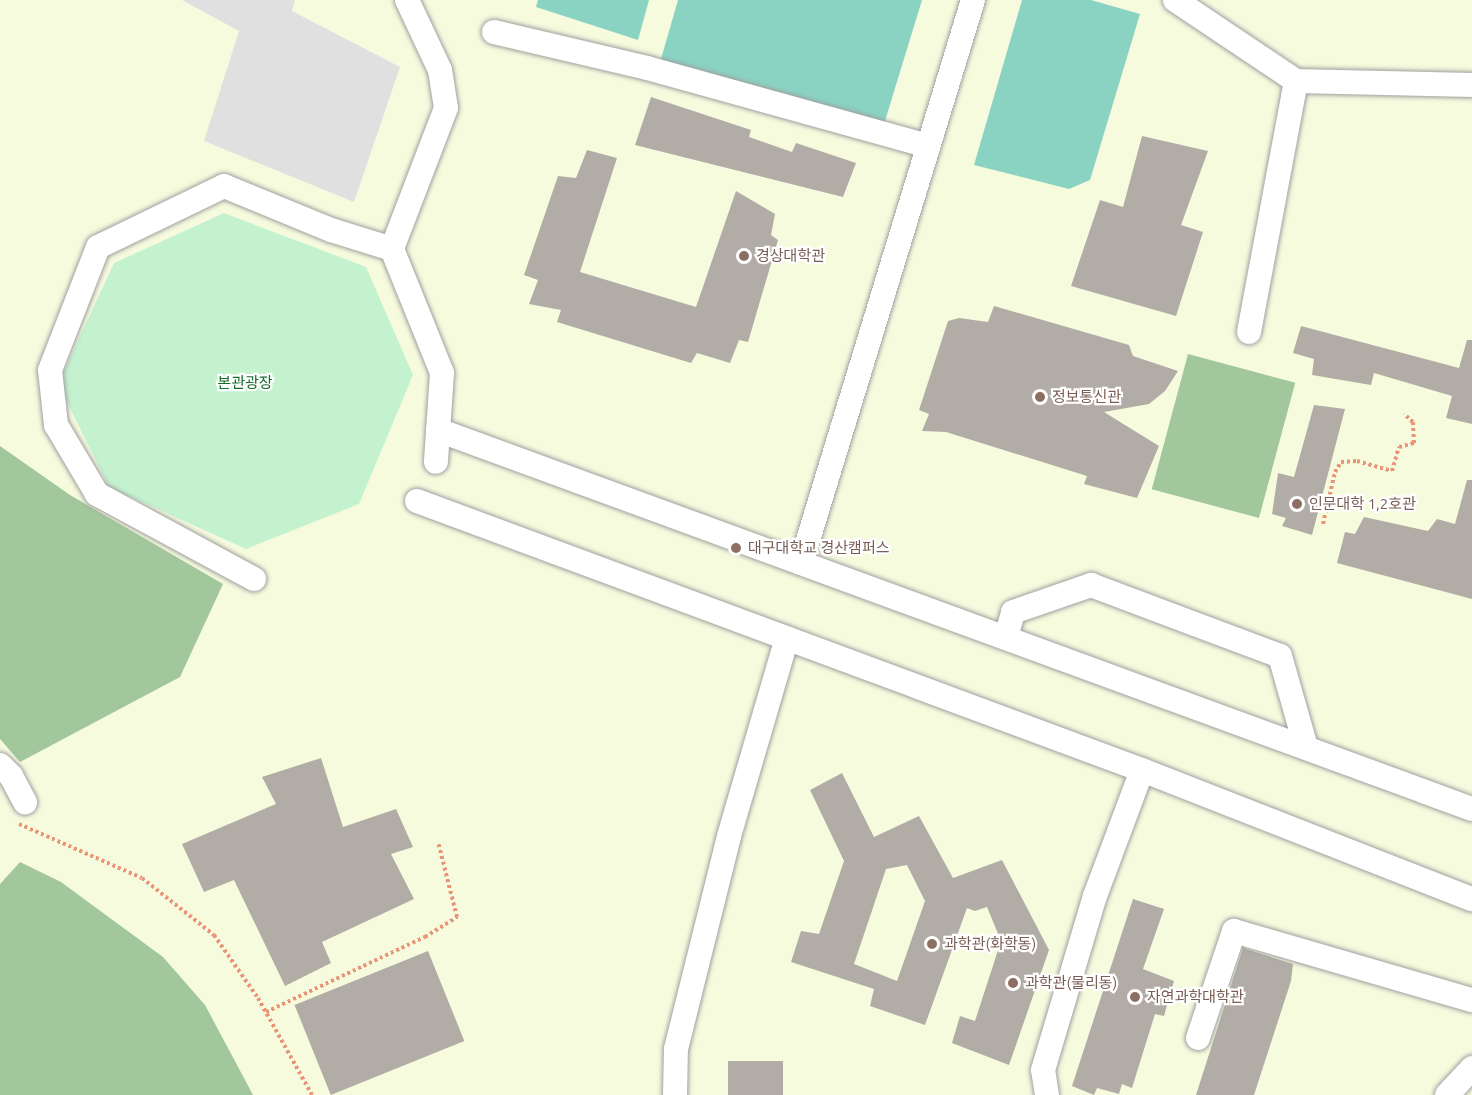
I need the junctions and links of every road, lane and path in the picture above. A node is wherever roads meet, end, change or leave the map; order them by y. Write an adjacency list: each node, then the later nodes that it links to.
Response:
1 (407, 0): 8 (street)
2 (973, 0): 7 (street)
3 (1175, 0): 5 (street)
4 (494, 32): 7 (street)
5 (1296, 81): 6 (street); 9 (street)
6 (1472, 85)
7 (928, 146): 15 (street)
8 (392, 249): 11 (street); 16 (street)
9 (1249, 332)
10 (1404, 414): 14 (path)
11 (438, 430): 12 (street); 15 (street)
12 (436, 462)
13 (417, 501): 18 (street)
14 (1323, 524)
15 (801, 563): 17 (street)
16 (254, 579)
17 (1006, 637): 19 (street); 19 (street)
18 (787, 639): 21 (street); 31 (street)
19 (1306, 747): 22 (street)
20 (0, 765): 23 (street)
21 (1142, 770): 25 (street); 32 (street)
22 (1472, 809)
23 (19, 812): 27 (path)
24 (438, 842): 27 (path)
25 (1472, 898)
26 (1472, 1000): 28 (street)
27 (266, 1011): 30 (path)
28 (1198, 1038)
29 (1472, 1068): 33 (street)
30 (312, 1095)
31 (675, 1095)
32 (1047, 1095)
33 (1448, 1095)

